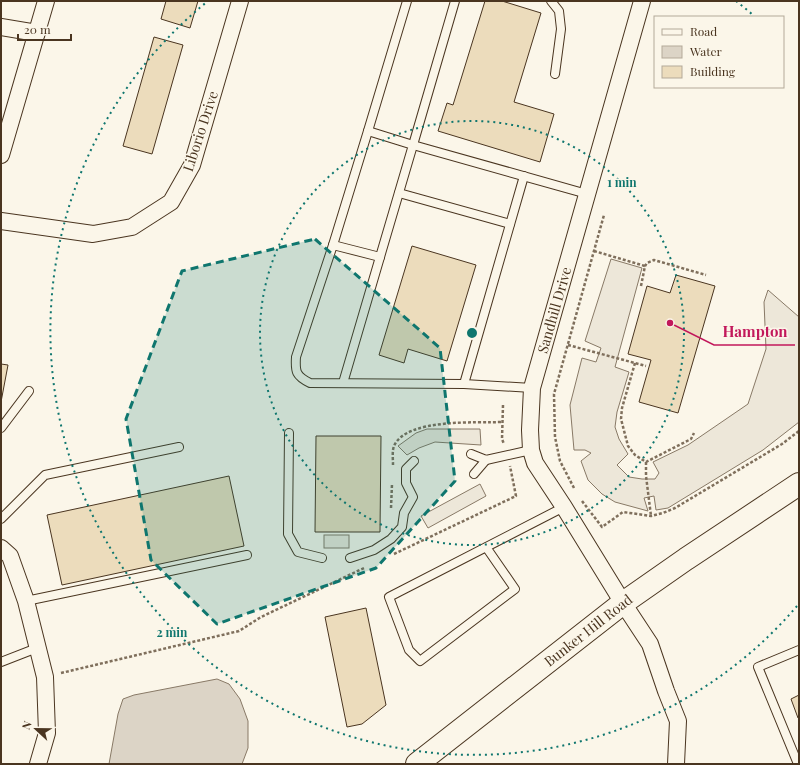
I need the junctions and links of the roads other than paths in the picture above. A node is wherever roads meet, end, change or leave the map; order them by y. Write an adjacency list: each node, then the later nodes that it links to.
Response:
1 (46, 1): 8 (street)
2 (240, 1): 16 (street, Liborio Drive)
3 (407, 1): 10 (lane)
4 (455, 1): 11 (lane)
5 (551, 1): 9 (lane)
6 (642, 1): 15 (street, Sandhill Drive)
7 (1, 27): 8 (street)
8 (37, 33): 12 (street)
9 (555, 74)
10 (368, 131): 11 (lane); 18 (lane)
11 (413, 145): 13 (lane); 14 (lane)
12 (1, 155)
13 (524, 176): 15 (lane); 17 (lane)
14 (399, 193): 17 (lane); 19 (lane)
15 (587, 194): 22 (street, Sandhill Drive)
16 (1, 220)
17 (510, 224): 21 (lane)
18 (333, 245): 19 (lane); 20 (lane)
19 (380, 257): 20 (lane)
20 (343, 383): 21 (lane)
21 (464, 384): 22 (lane)
22 (532, 388): 27 (street, Sandhill Drive)
23 (29, 391): 24 (lane)
24 (1, 428)
25 (289, 433): 40 (lane)
26 (179, 447): 36 (lane)
27 (531, 450): 29 (lane); 35 (street, Sandhill Drive)
28 (471, 454): 29 (lane)
29 (486, 460): 32 (lane)
30 (414, 461): 41 (lane)
31 (799, 473): 34 (main road, Bunker Hill Road)
32 (474, 474)
33 (799, 484): 34 (main road, Bunker Hill Road)
34 (766, 505): 43 (main road, Bunker Hill Road)
35 (564, 507): 37 (lane); 43 (street, Sandhill Drive)
36 (1, 519)
37 (486, 547): 37 (lane)
38 (1, 548): 42 (street)
39 (247, 555): 42 (lane)
40 (322, 558)
41 (350, 558)
42 (26, 601): 44 (street)
43 (623, 603): 48 (main road, Bunker Hill Road); 49 (street, Sandhill Drive)
44 (37, 648): 46 (lane); 47 (street)
45 (799, 650): 50 (lane)
46 (1, 662)
47 (38, 764)
48 (417, 764)
49 (676, 764)
50 (798, 764)

